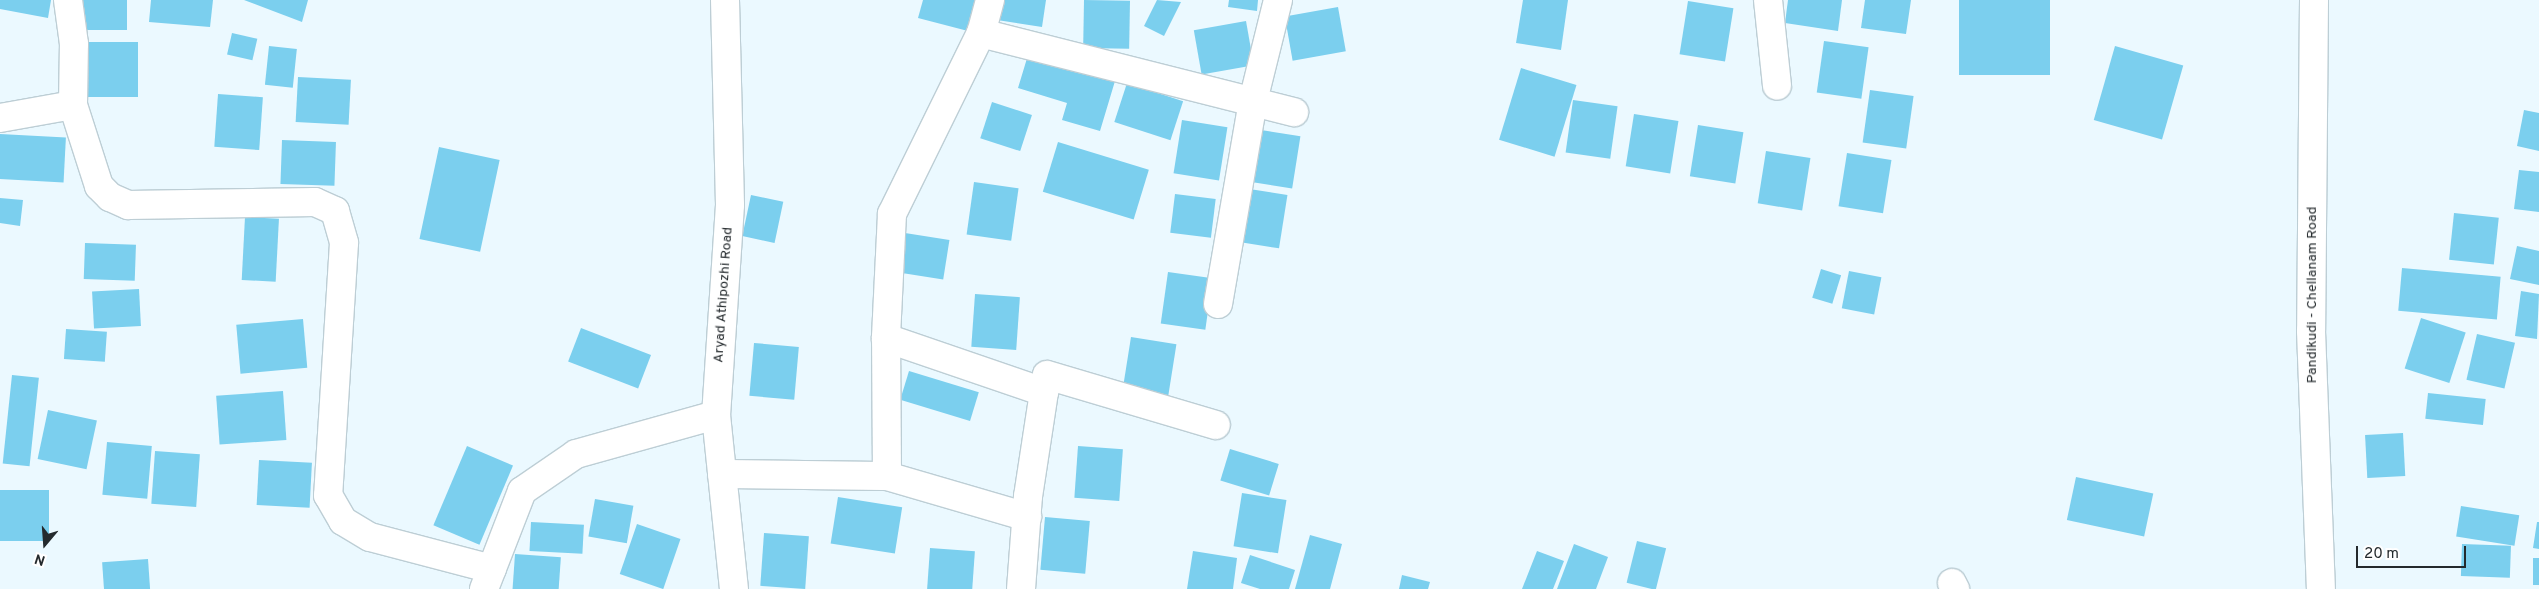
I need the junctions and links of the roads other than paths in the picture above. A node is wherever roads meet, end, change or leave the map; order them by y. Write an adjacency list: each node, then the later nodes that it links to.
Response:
1 (68, 0): 10 (street)
2 (725, 0): 16 (street, Aryad Athipozhi Road)
3 (990, 0): 7 (street)
4 (1278, 0): 9 (street)
5 (1768, 0): 8 (street)
6 (2314, 0): 24 (street, Pandikudi - Chellanam Road)
7 (981, 33): 9 (street); 14 (street)
8 (1777, 86)
9 (1253, 101): 11 (street); 13 (street)
10 (73, 106): 12 (street); 21 (street)
11 (1294, 112)
12 (0, 118)
13 (1218, 304)
14 (886, 338): 15 (street); 19 (street)
15 (1044, 392): 17 (street); 20 (street)
16 (716, 415): 18 (street, Aryad Athipozhi Road); 21 (street)
17 (1216, 425)
18 (722, 474): 19 (street); 22 (street, Aryad Athipozhi Road)
19 (887, 476): 20 (street)
20 (1027, 517): 23 (street)
21 (488, 579)
22 (734, 589)
23 (1021, 589)
24 (2320, 589)

